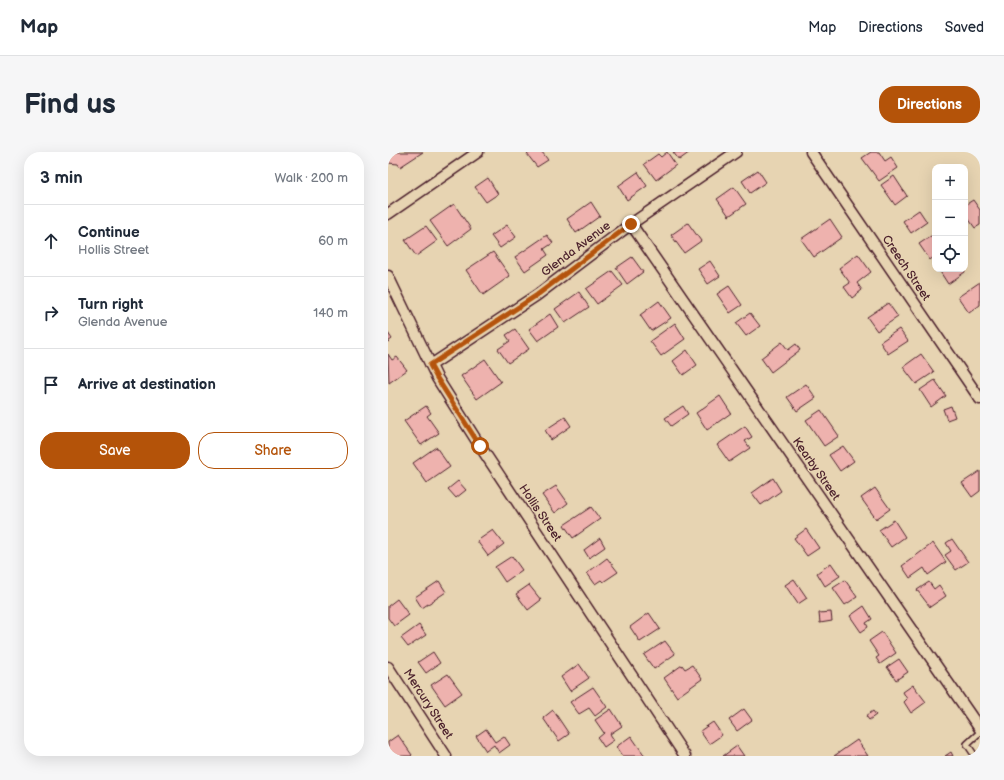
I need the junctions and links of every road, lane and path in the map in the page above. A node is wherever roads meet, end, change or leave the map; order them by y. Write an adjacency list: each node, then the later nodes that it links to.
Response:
1 (478, 152): 4 (street)
2 (736, 152): 5 (street, Glenda Avenue)
3 (812, 152): 8 (street, Creech Street)
4 (388, 214)
5 (631, 224): 7 (street, Glenda Avenue); 10 (street, Kearby Street)
6 (388, 276): 7 (street, Hollis Street)
7 (430, 365): 13 (street, Hollis Street)
8 (980, 399)
9 (388, 667): 12 (street, Mercury Street)
10 (980, 729)
11 (980, 732): 14 (lane)
12 (446, 756)
13 (685, 756)
14 (975, 756)

